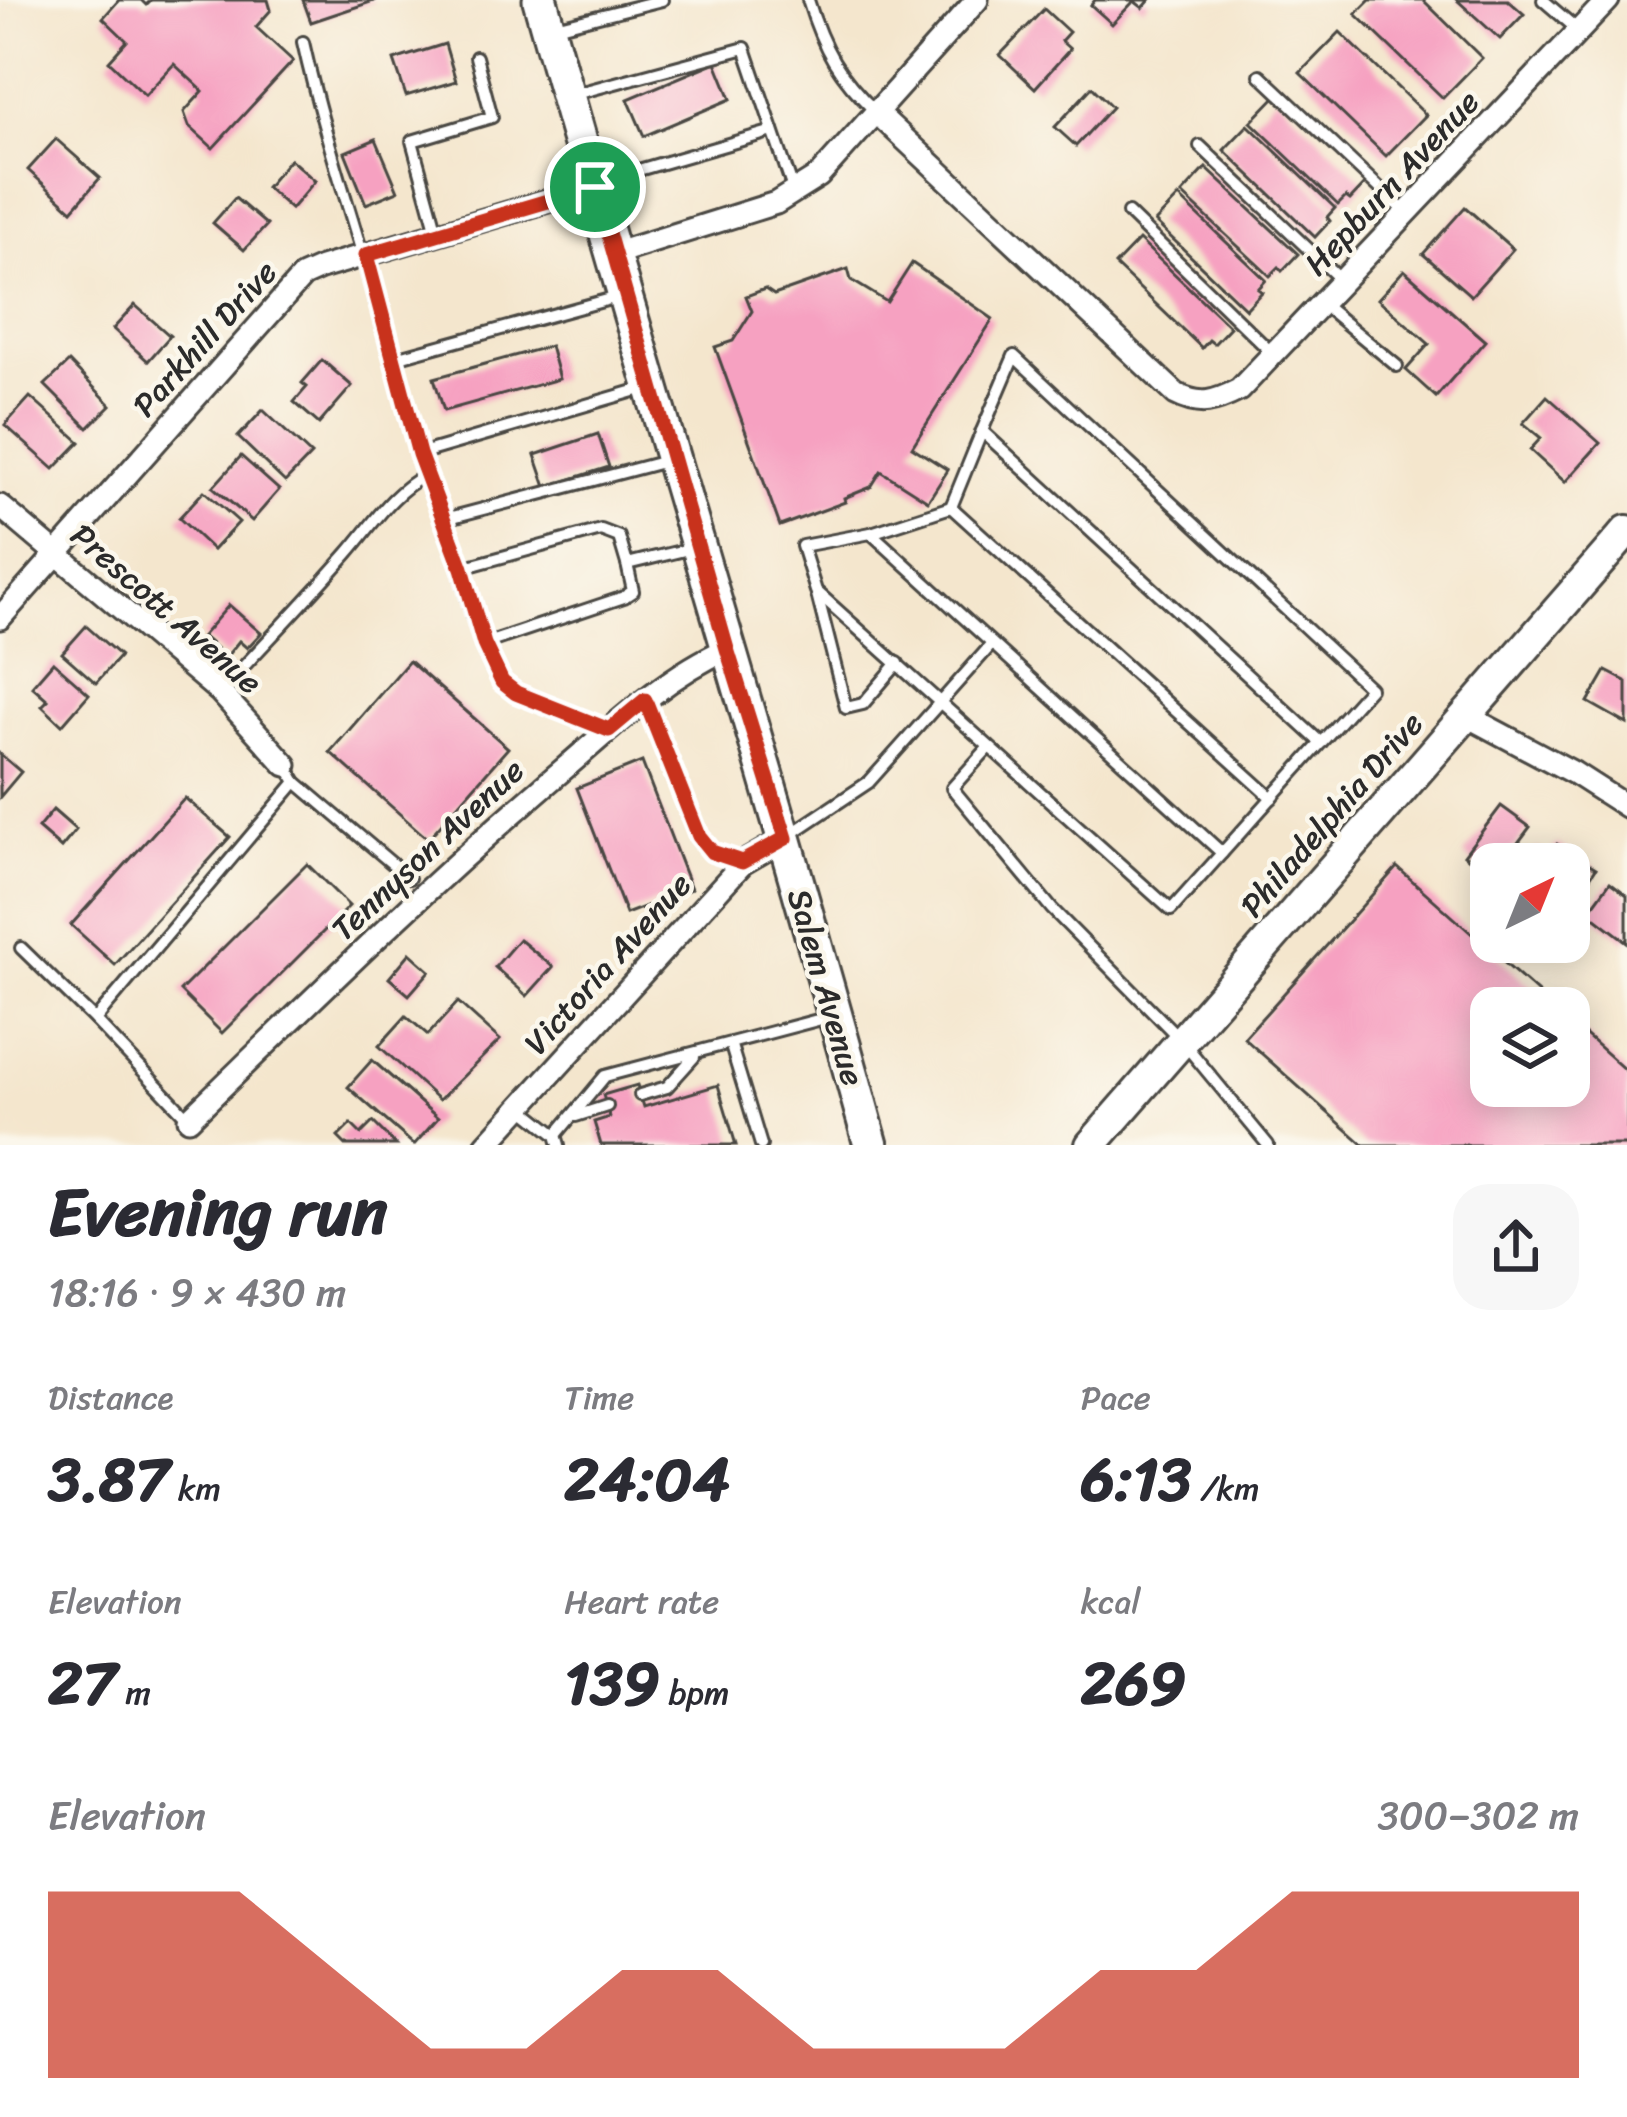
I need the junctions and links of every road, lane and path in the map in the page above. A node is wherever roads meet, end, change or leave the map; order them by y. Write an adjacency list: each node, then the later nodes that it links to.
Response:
1 (662, 0): 6 (lane)
2 (808, 0): 13 (lane)
3 (977, 0): 13 (street)
4 (1544, 0): 8 (lane)
5 (1608, 0): 8 (street, Hepburn Avenue)
6 (619, 5): 7 (lane)
7 (544, 15): 12 (main road, Salem Avenue)
8 (1579, 31): 19 (street, Hepburn Avenue)
9 (303, 43): 22 (lane)
10 (476, 57): 20 (lane)
11 (1260, 76): 19 (lane)
12 (568, 96): 14 (lane); 16 (main road, Salem Avenue)
13 (876, 112): 17 (street); 26 (street, Hepburn Avenue)
14 (773, 131): 16 (lane); 17 (lane)
15 (1200, 146): 23 (lane)
16 (594, 185): 20 (street, Parkhill Drive); 21 (main road, Salem Avenue)
17 (794, 192): 21 (street)
18 (1128, 213): 26 (lane)
19 (1406, 214): 23 (street, Hepburn Avenue)
20 (437, 232): 22 (street, Parkhill Drive)
21 (614, 254): 24 (main road, Salem Avenue)
22 (366, 255): 27 (lane); 40 (street, Parkhill Drive)
23 (1342, 281): 25 (street, Hepburn Avenue)
24 (624, 295): 27 (lane); 29 (main road, Salem Avenue)
25 (1321, 303): 26 (street, Hepburn Avenue); 28 (lane)
26 (1273, 354)
27 (392, 359): 31 (lane)
28 (1397, 366)
29 (650, 386): 31 (lane); 32 (main road, Salem Avenue)
30 (982, 431): 35 (lane); 54 (lane); 54 (lane)
31 (419, 454): 33 (lane)
32 (672, 460): 36 (lane); 39 (main road, Salem Avenue)
33 (427, 474): 36 (lane); 49 (lane)
34 (0, 506): 40 (street, Prescott Avenue)
35 (951, 507): 38 (lane); 57 (lane)
36 (445, 519): 42 (lane)
37 (1627, 531): 52 (main road, Philadelphia Drive)
38 (871, 533): 43 (lane); 46 (lane)
39 (698, 546): 41 (lane); 47 (main road, Salem Avenue)
40 (55, 555): 44 (street, Parkhill Drive); 49 (street, Prescott Avenue)
41 (627, 564): 42 (lane); 45 (lane)
42 (462, 568): 45 (lane)
43 (816, 591): 48 (lane); 48 (lane)
44 (0, 617)
45 (484, 644): 53 (lane)
46 (992, 644): 51 (lane); 60 (lane)
47 (727, 649): 50 (street, Tennyson Avenue); 59 (main road, Salem Avenue)
48 (898, 664): 51 (lane)
49 (220, 692): 56 (street, Prescott Avenue)
50 (645, 700): 53 (street, Tennyson Avenue); 61 (lane)
51 (940, 702): 55 (lane); 59 (lane)
52 (1465, 715): 58 (street); 66 (main road, Philadelphia Drive)
53 (609, 730): 73 (street, Tennyson Avenue)
54 (1321, 743): 57 (lane)
55 (989, 747): 60 (lane); 66 (lane)
56 (291, 774): 62 (lane); 65 (lane)
57 (1272, 798): 60 (lane)
58 (1627, 807)
59 (786, 838): 61 (street, Victoria Avenue); 64 (main road, Salem Avenue)
60 (1222, 853)
61 (742, 862): 71 (street, Victoria Avenue)
62 (409, 878)
63 (21, 948): 65 (lane)
64 (836, 1016): 67 (lane); 77 (main road, Salem Avenue)
65 (95, 1019): 73 (lane)
66 (1182, 1041): 78 (main road, Philadelphia Drive); 79 (lane)
67 (731, 1046): 68 (lane); 76 (lane)
68 (696, 1054): 69 (lane); 72 (lane)
69 (640, 1095)
70 (607, 1106): 72 (lane)
71 (521, 1107): 74 (lane); 75 (street, Victoria Avenue)
72 (571, 1117): 74 (lane)
73 (189, 1119)
74 (557, 1140)
75 (486, 1145)
76 (761, 1145)
77 (871, 1145)
78 (1091, 1145)
79 (1268, 1145)

